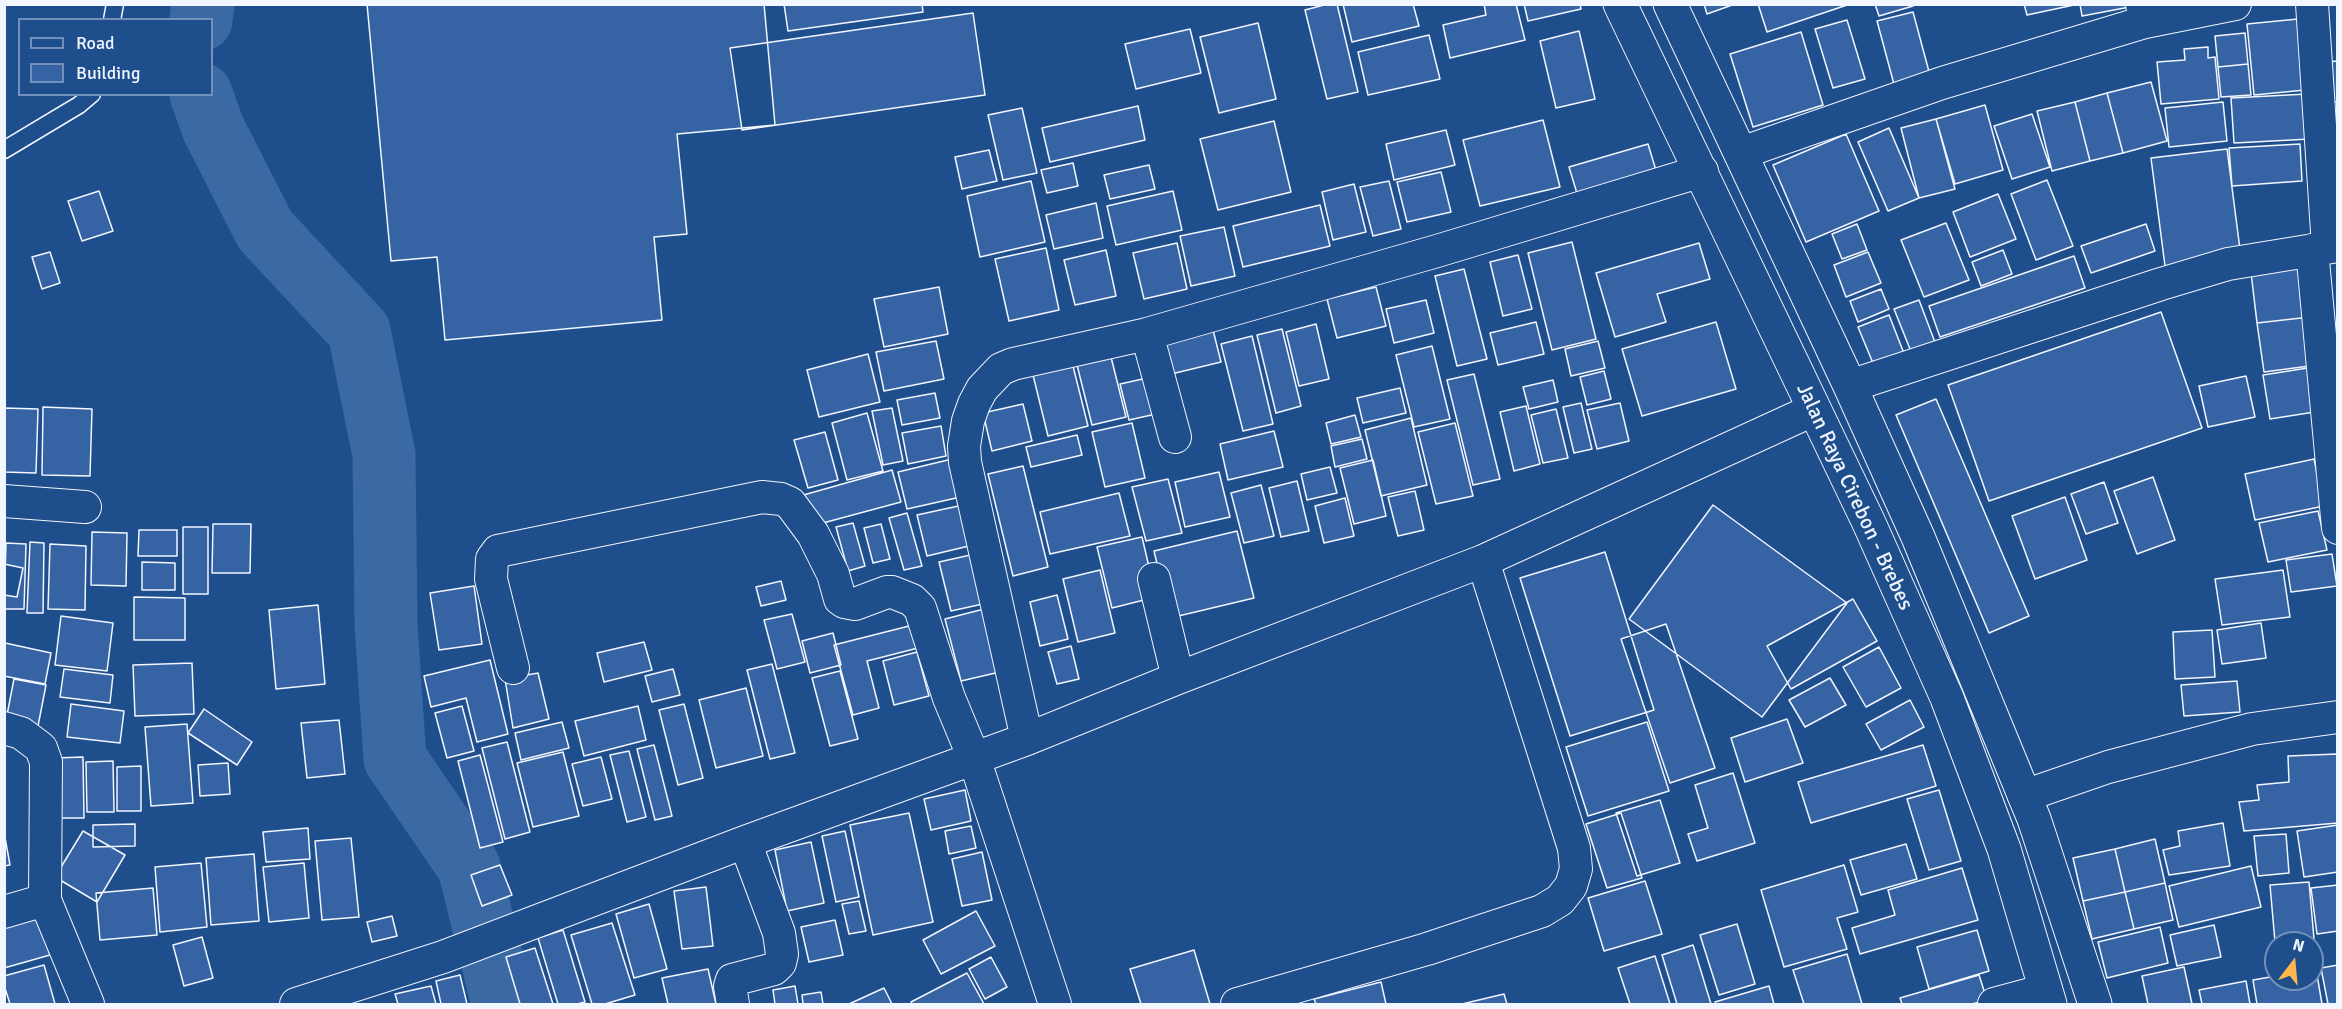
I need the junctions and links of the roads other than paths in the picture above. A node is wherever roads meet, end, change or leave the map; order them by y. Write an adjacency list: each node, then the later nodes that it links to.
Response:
1 (1620, 4): 9 (highway, Jalan Raya Cirebon - Brebes)
2 (1670, 4): 8 (highway, Jalan Raya Cirebon - Brebes)
3 (2235, 4): 5 (street)
4 (2312, 4): 10 (street)
5 (2143, 13): 8 (street)
6 (90, 96): 7 (lane)
7 (4, 150)
8 (1741, 153): 9 (highway); 12 (highway, Jalan Raya Cirebon - Brebes)
9 (1702, 171): 11 (street); 13 (highway, Jalan Raya Cirebon - Brebes)
10 (2326, 248): 12 (street); 19 (street)
11 (1147, 334): 14 (street); 26 (street)
12 (1850, 386): 17 (highway, Jalan Raya Cirebon - Brebes)
13 (1813, 410): 18 (highway, Jalan Raya Cirebon - Brebes); 20 (street)
14 (1175, 437)
15 (4, 501): 16 (street)
16 (85, 507)
17 (1905, 508): 18 (highway); 28 (highway, Jalan Raya Cirebon - Brebes)
18 (1869, 523): 29 (highway, Jalan Raya Cirebon - Brebes)
19 (2337, 528)
20 (1483, 561): 23 (street); 38 (street)
21 (1154, 579): 23 (street)
22 (513, 668): 27 (street)
23 (1178, 678): 26 (street)
24 (2337, 717): 28 (street)
25 (4, 728): 31 (street)
26 (1027, 739): 27 (street)
27 (974, 758): 30 (street); 37 (street)
28 (2024, 796): 29 (highway); 40 (highway, Jalan Raya Cirebon - Brebes)
29 (1988, 807): 33 (highway, Jalan Raya Cirebon - Brebes)
30 (745, 842): 35 (street); 36 (street)
31 (45, 900): 32 (street); 34 (street)
32 (4, 912)
33 (2048, 997): 39 (street)
34 (88, 1005)
35 (296, 1005)
36 (733, 1005)
37 (1055, 1005)
38 (1237, 1005)
39 (1994, 1005)
40 (2095, 1005)

